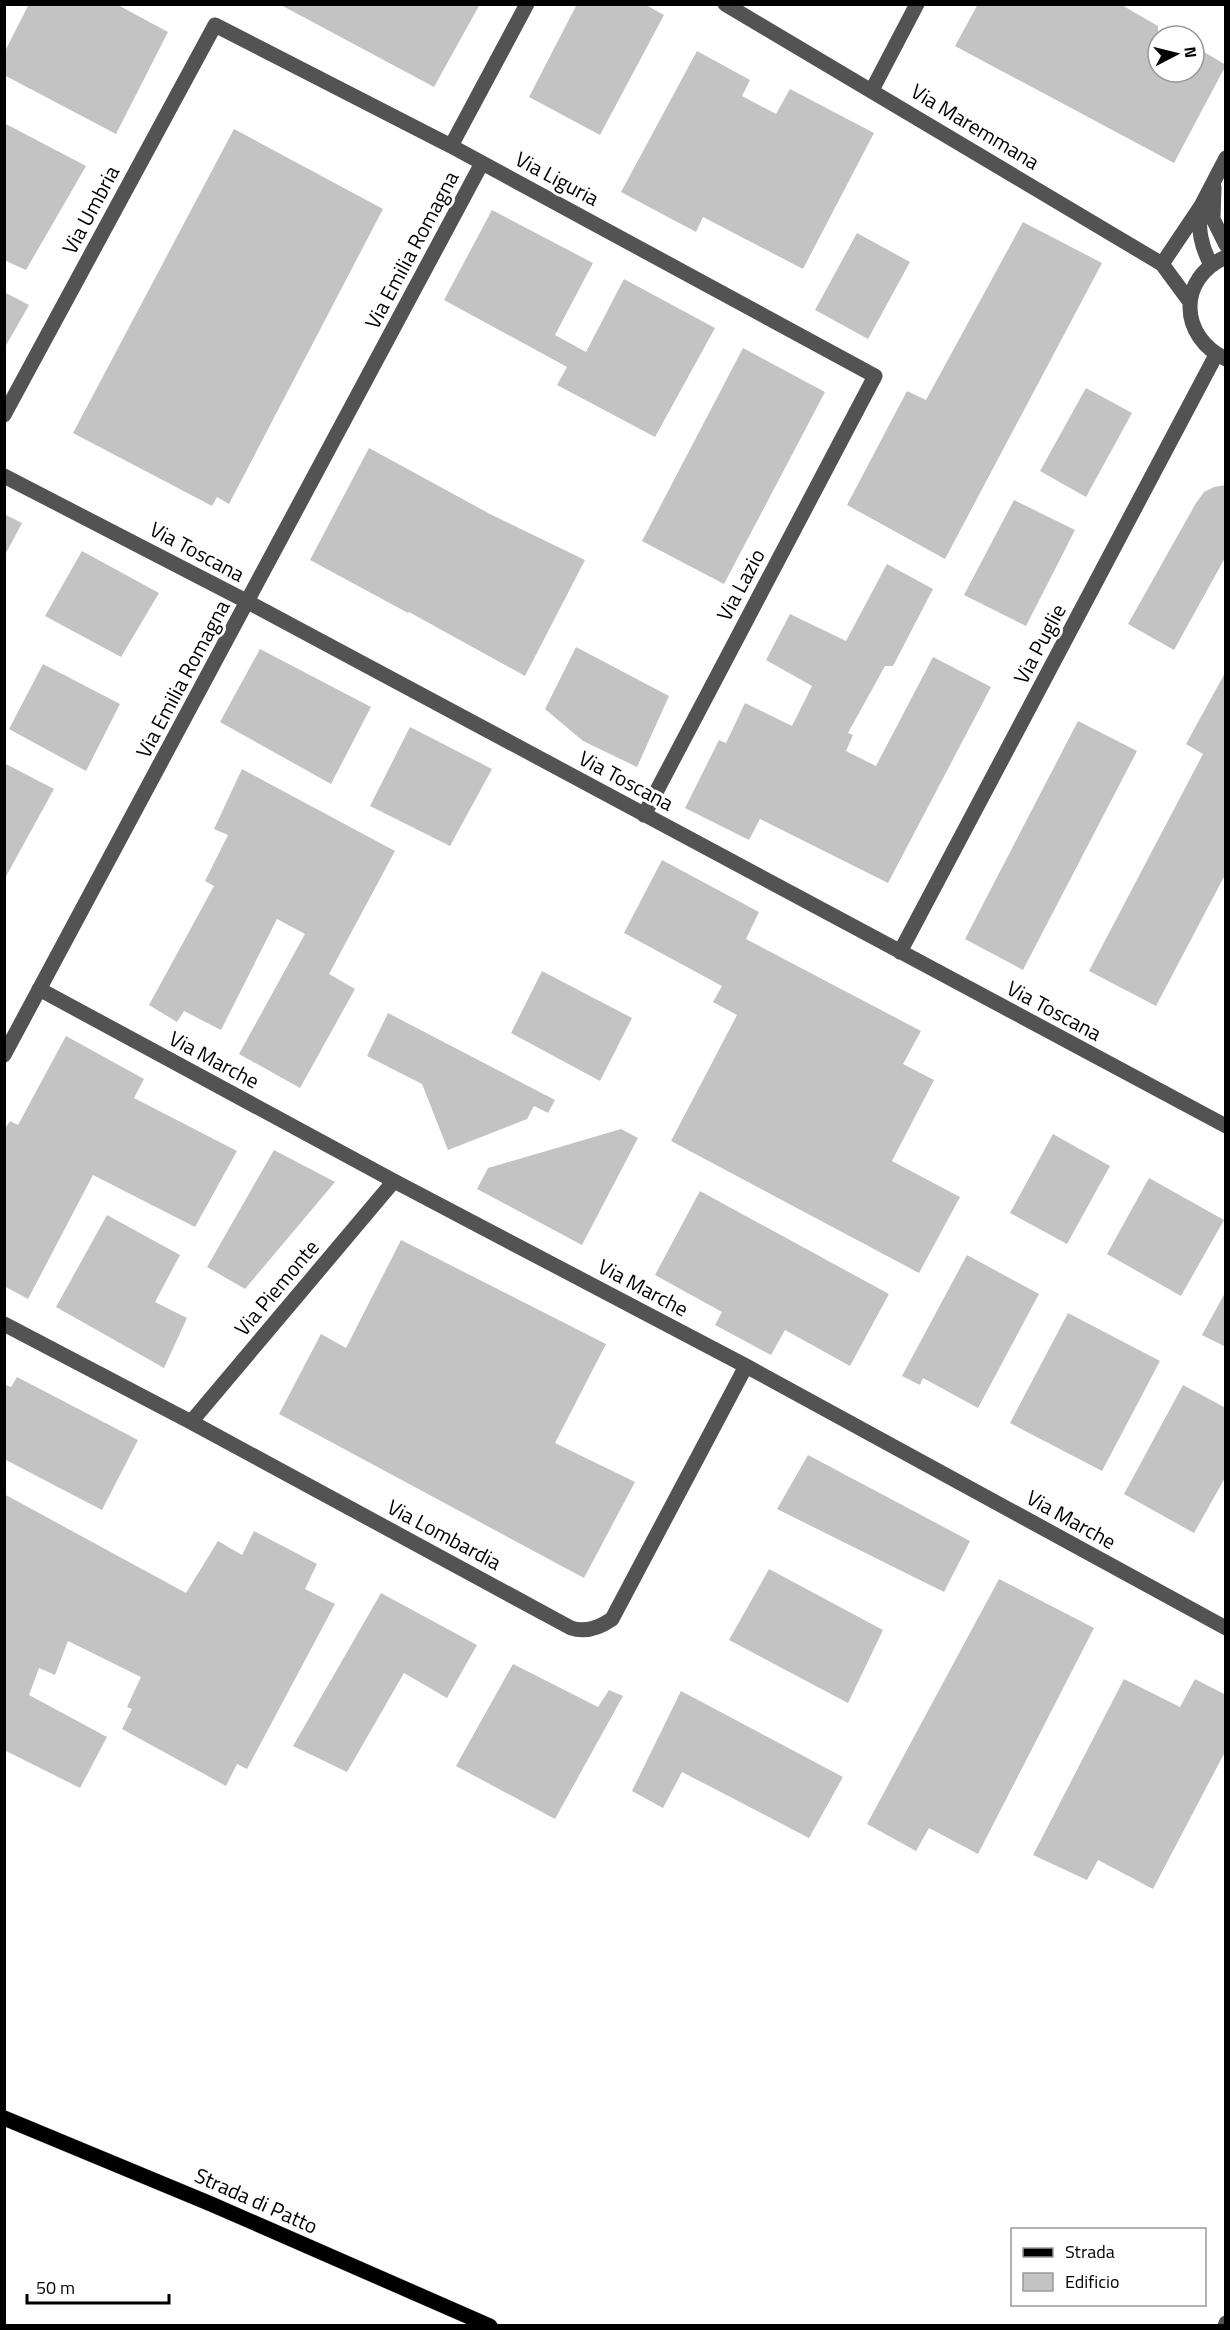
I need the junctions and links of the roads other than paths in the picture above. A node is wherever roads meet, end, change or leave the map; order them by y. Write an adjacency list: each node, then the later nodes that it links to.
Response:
1 (527, 4): 6 (street)
2 (725, 4): 5 (street, Via Maremmana)
3 (917, 4): 5 (street)
4 (215, 25): 6 (street, Via Liguria); 18 (street, Via Umbria)
5 (872, 90): 13 (street, Via Maremmana)
6 (451, 146): 8 (street, Via Liguria)
7 (1226, 158): 9 (street)
8 (482, 163): 17 (street, Via Liguria); 20 (street, Via Emilia Romagna)
9 (1215, 178): 10 (street); 11 (street)
10 (1201, 206): 13 (street); 14 (street)
11 (1226, 245)
12 (1226, 257): 14 (street)
13 (1162, 264): 15 (street, Via Maremmana)
14 (1211, 265): 15 (street)
15 (1190, 302): 16 (street)
16 (1221, 357): 22 (street, Via Puglie)
17 (875, 376): 21 (street, Via Lazio)
18 (4, 415)
19 (4, 476): 20 (street, Via Toscana)
20 (248, 602): 21 (street, Via Toscana); 23 (street, Via Emilia Romagna)
21 (644, 815): 22 (street, Via Toscana)
22 (900, 952): 25 (street, Via Toscana)
23 (39, 990): 24 (street, Via Emilia Romagna); 26 (street, Via Marche)
24 (4, 1055)
25 (1226, 1126)
26 (394, 1181): 28 (street, Via Marche); 29 (street, Via Piemonte)
27 (4, 1324): 29 (street, Via Lombardia)
28 (746, 1366): 29 (street, Via Lombardia); 30 (street, Via Marche)
29 (191, 1422)
30 (1226, 1628)
31 (4, 2118): 32 (main road, Strada di Patto)
32 (490, 2325)

